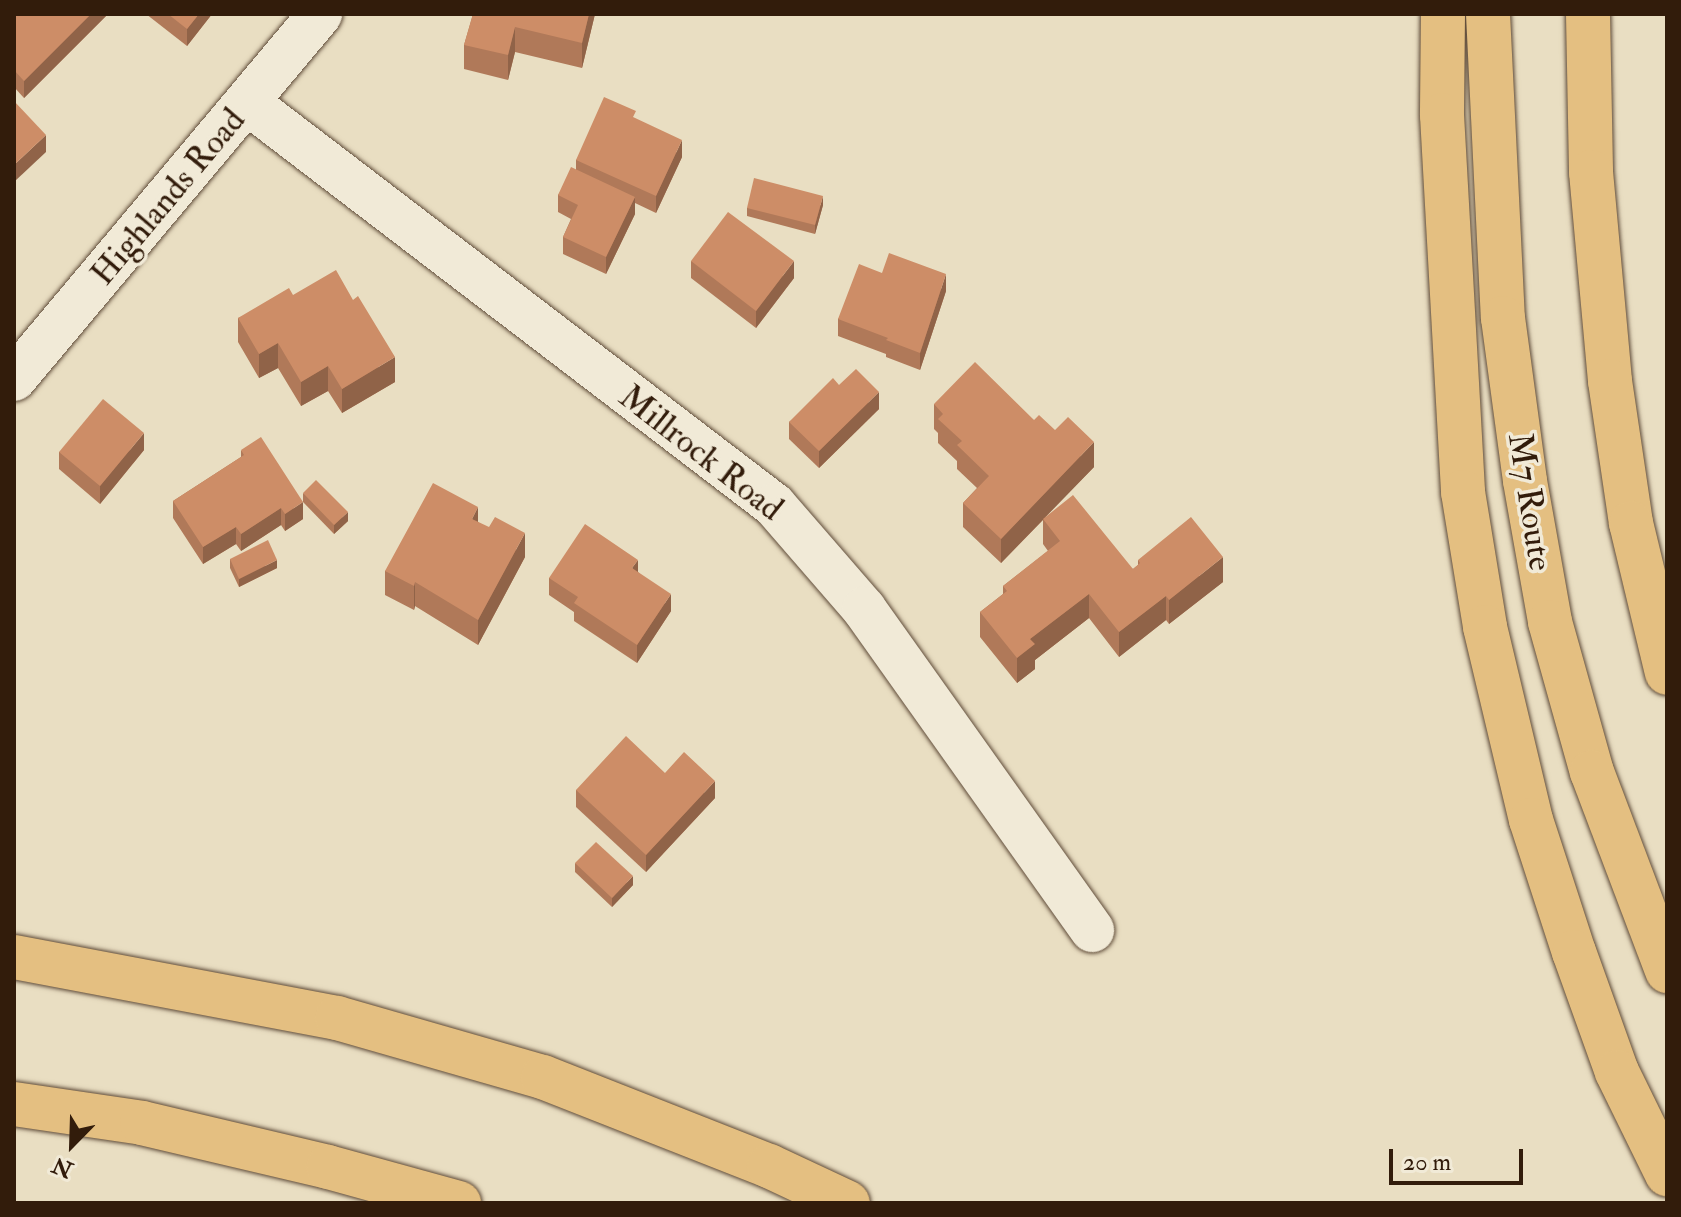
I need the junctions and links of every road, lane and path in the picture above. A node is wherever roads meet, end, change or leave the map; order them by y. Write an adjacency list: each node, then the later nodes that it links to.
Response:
1 (320, 14): 5 (street, Highlands Road)
2 (1443, 14): 12 (highway)
3 (1488, 14): 10 (highway, M7 Route)
4 (1588, 14): 7 (highway)
5 (248, 103): 6 (street, Highlands Road); 8 (street, Millrock Road)
6 (14, 379)
7 (1667, 673)
8 (1092, 930)
9 (14, 957): 14 (highway)
10 (1667, 971)
11 (14, 1104): 13 (highway)
12 (1667, 1174)
13 (459, 1203)
14 (848, 1203)

